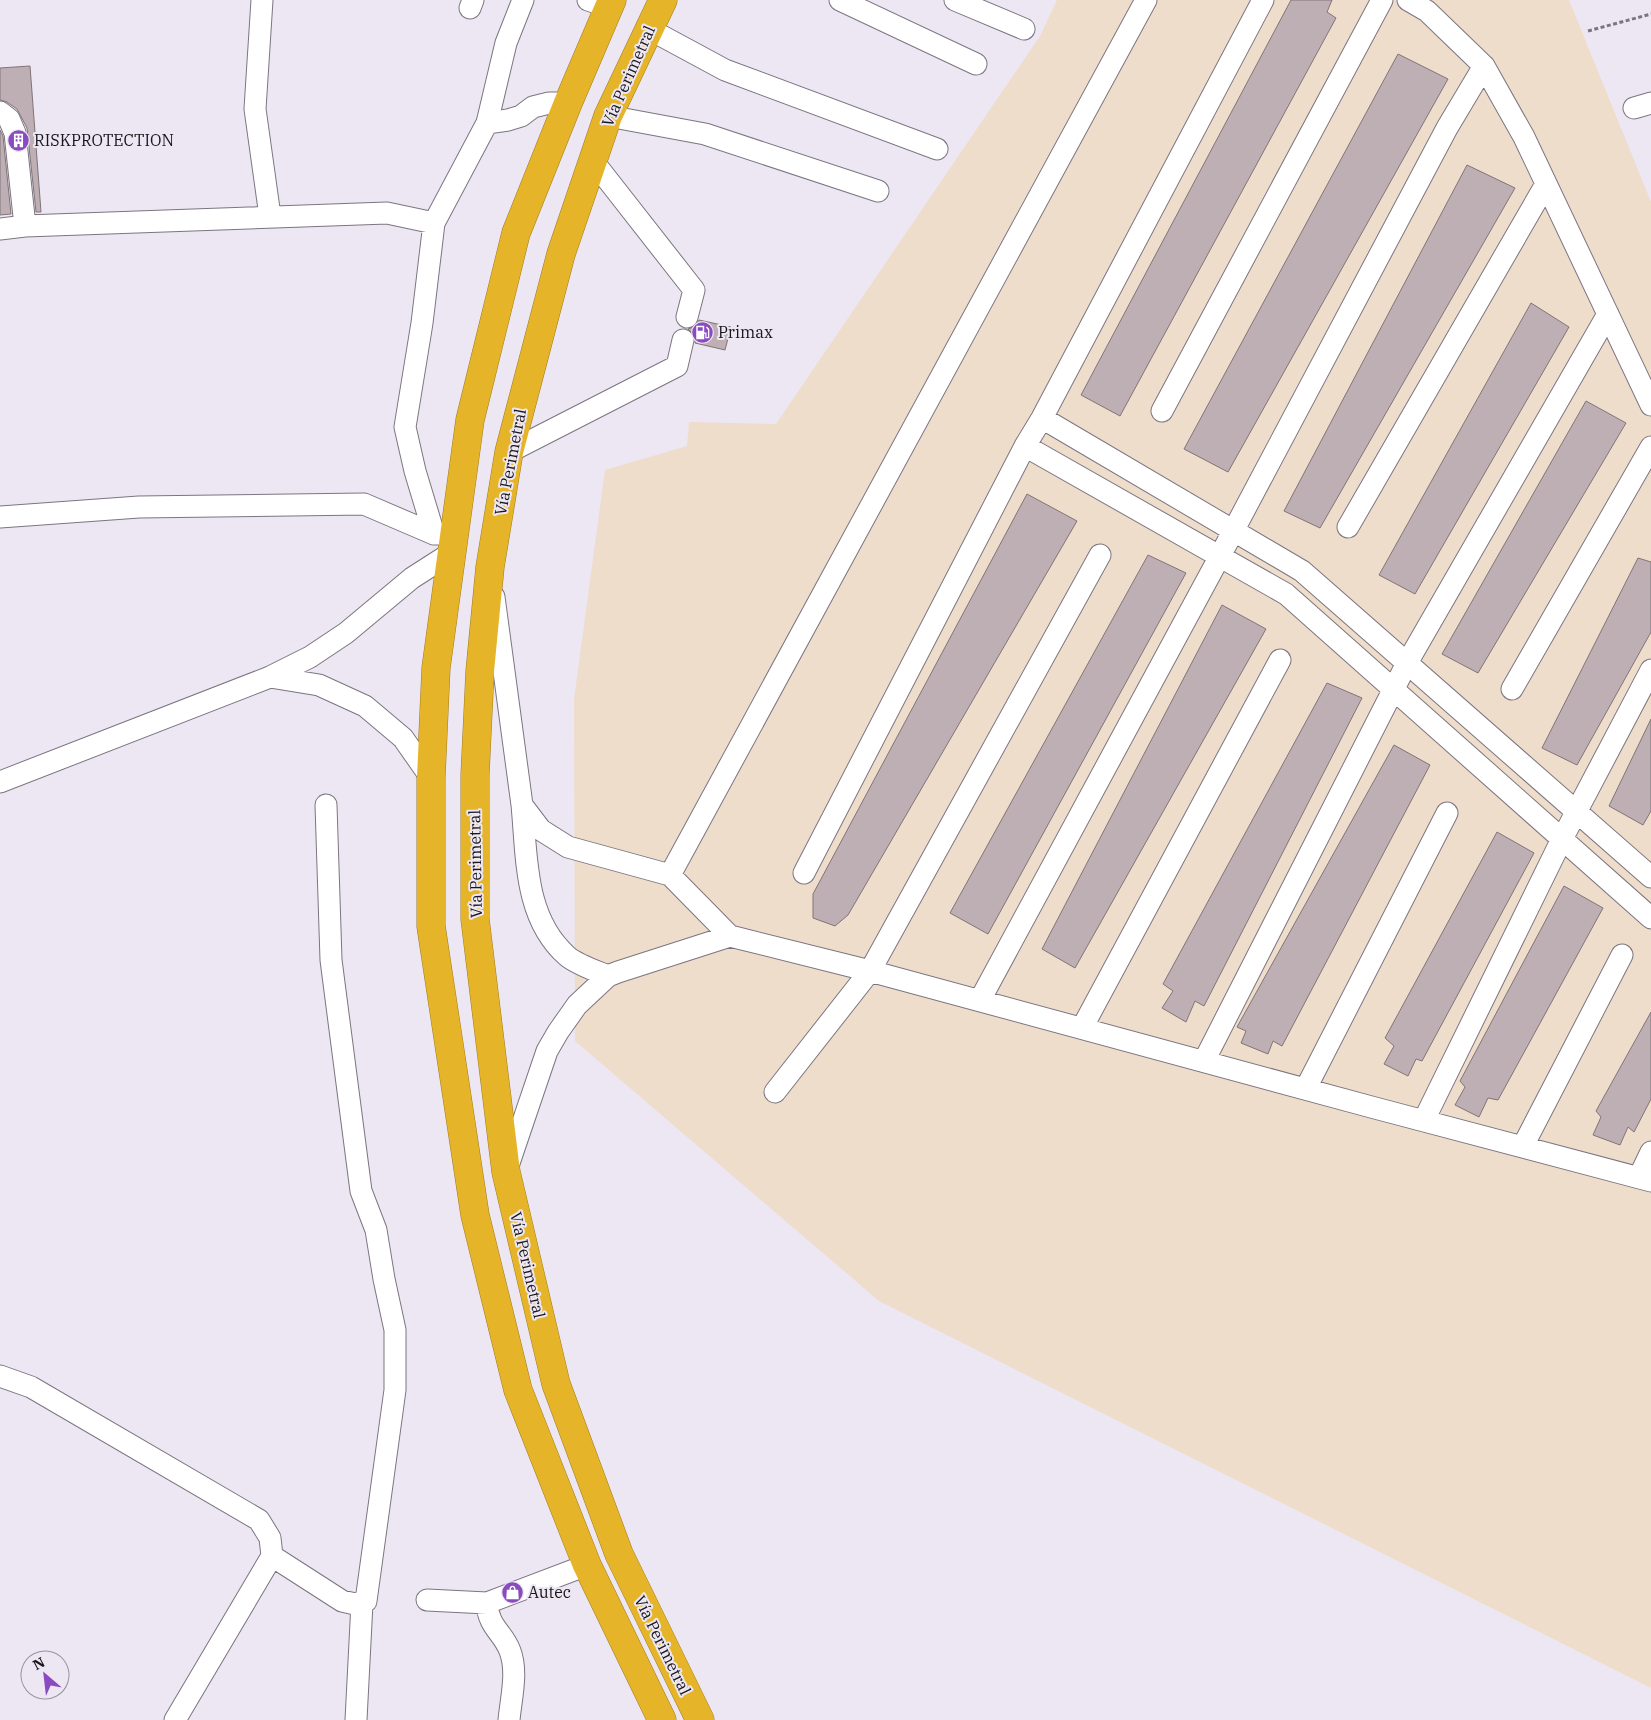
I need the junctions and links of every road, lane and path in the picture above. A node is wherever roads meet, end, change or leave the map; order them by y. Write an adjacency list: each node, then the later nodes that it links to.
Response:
1 (262, 0): 25 (lane)
2 (523, 0): 20 (lane)
3 (663, 0): 12 (highway, Vía Perimetral)
4 (840, 0): 15 (lane)
5 (955, 0): 13 (lane)
6 (1146, 0): 59 (lane)
7 (1263, 0): 34 (lane)
8 (1382, 0): 33 (lane)
9 (1408, 0): 16 (lane)
10 (603, 2): 17 (highway, Vía Perimetral)
11 (1651, 14): 14 (path)
12 (648, 29): 19 (highway, Vía Perimetral); 21 (lane)
13 (1024, 30)
14 (1588, 31)
15 (976, 64)
16 (1484, 66): 23 (lane); 40 (lane)
17 (568, 103): 20 (lane); 41 (highway, Vía Perimetral)
18 (0, 112): 27 (lane)
19 (608, 116): 22 (highway, Vía Perimetral); 24 (lane)
20 (487, 123): 26 (lane)
21 (937, 149)
22 (592, 161): 30 (lane); 37 (highway, Vía Perimetral)
23 (1546, 184): 29 (lane); 39 (lane)
24 (878, 191)
25 (270, 216): 26 (lane); 27 (lane)
26 (434, 222): 41 (lane)
27 (25, 226): 28 (lane)
28 (0, 229)
29 (1608, 314): 32 (lane); 46 (lane)
30 (687, 317)
31 (683, 340): 37 (lane)
32 (1651, 405)
33 (1162, 411)
34 (1042, 418): 35 (lane); 40 (lane)
35 (1025, 446): 43 (lane); 58 (lane)
36 (1651, 447): 50 (lane)
37 (509, 452): 44 (highway, Vía Perimetral)
38 (0, 517): 41 (lane)
39 (1348, 528)
40 (1233, 531): 43 (lane); 46 (lane)
41 (446, 540): 48 (lane); 51 (highway, Vía Perimetral)
42 (1100, 555): 64 (lane)
43 (1220, 556): 49 (lane); 66 (lane)
44 (490, 567): 54 (lane); 74 (highway, Vía Perimetral)
45 (1280, 660): 67 (lane)
46 (1407, 663): 49 (lane); 55 (lane)
47 (1651, 670): 55 (lane)
48 (270, 677): 51 (lane); 52 (lane)
49 (1393, 689): 57 (lane); 68 (lane)
50 (1512, 689)
51 (431, 778): 78 (highway, Vía Perimetral)
52 (0, 782)
53 (326, 805): 80 (lane)
54 (522, 805): 59 (lane); 65 (lane)
55 (1577, 812): 57 (lane); 60 (lane)
56 (1447, 813): 69 (lane)
57 (1562, 839): 61 (lane); 71 (lane)
58 (804, 873)
59 (670, 875): 62 (lane)
60 (1651, 877)
61 (1651, 918)
62 (730, 936): 64 (lane); 65 (lane)
63 (1622, 955): 72 (lane)
64 (870, 971): 66 (lane); 70 (lane)
65 (608, 976): 74 (lane)
66 (980, 1000): 67 (lane)
67 (1082, 1028): 68 (lane)
68 (1204, 1061): 69 (lane)
69 (1306, 1088): 71 (lane)
70 (775, 1092)
71 (1424, 1120): 72 (lane)
72 (1523, 1146): 75 (lane)
73 (1651, 1152): 75 (lane)
74 (506, 1172): 86 (highway, Vía Perimetral)
75 (1645, 1179)
76 (0, 1376): 77 (lane)
77 (272, 1556): 80 (lane); 82 (lane)
78 (587, 1565): 81 (lane); 85 (highway, Vía Perimetral)
79 (427, 1600): 81 (lane)
80 (362, 1603): 83 (lane)
81 (487, 1603): 84 (lane)
82 (175, 1720)
83 (356, 1720)
84 (509, 1720)
85 (662, 1720)
86 (700, 1720)

